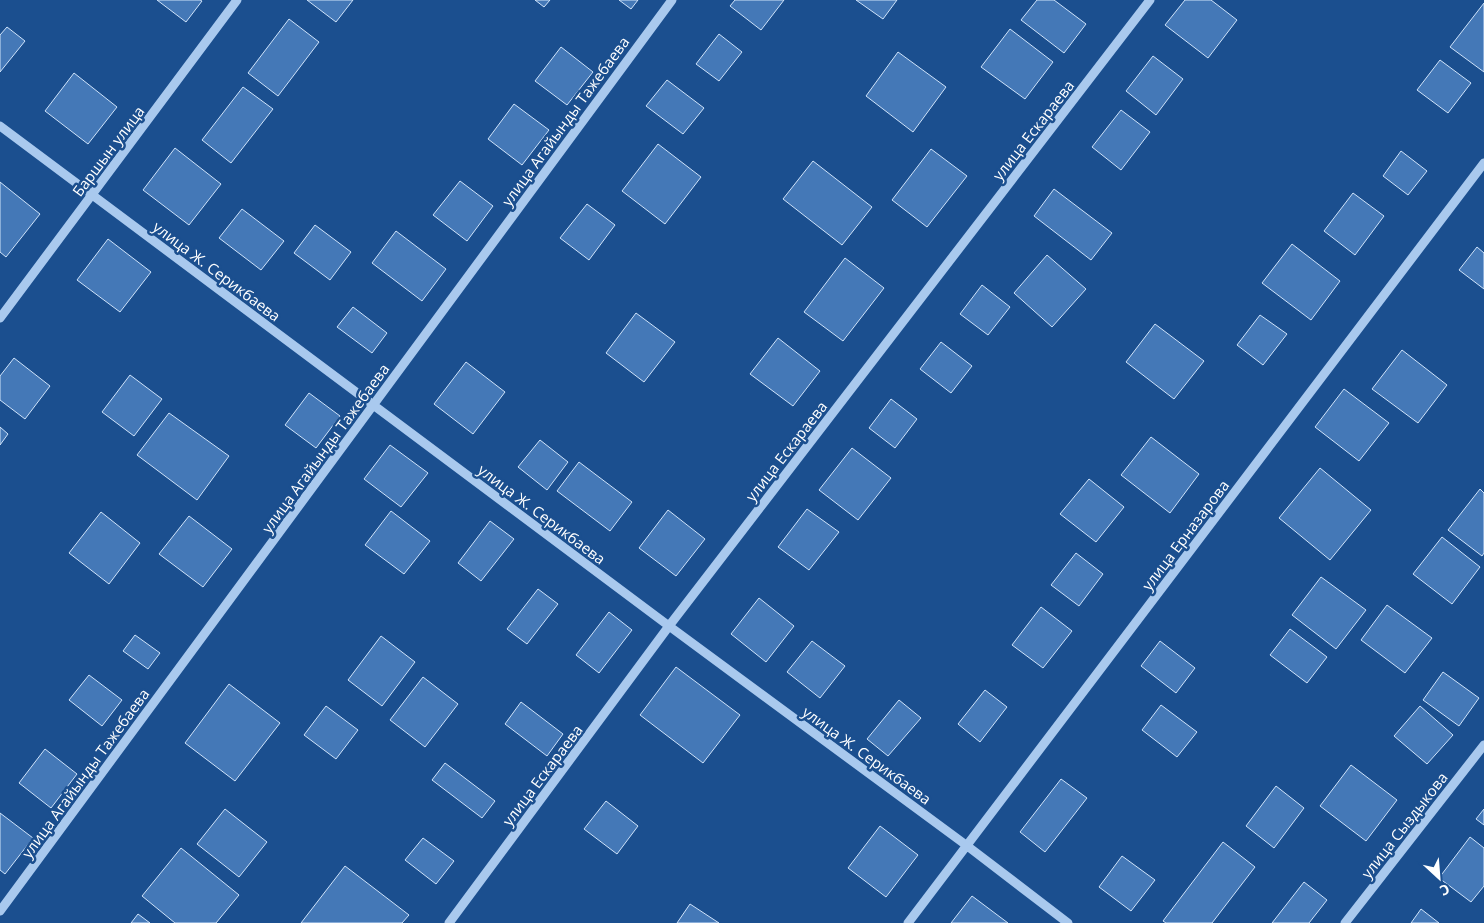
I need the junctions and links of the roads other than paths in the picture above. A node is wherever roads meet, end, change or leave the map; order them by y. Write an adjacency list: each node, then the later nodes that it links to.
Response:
1 (237, 0): 6 (street, Баршын улица)
2 (672, 0): 8 (street, улица Агайынды Тажебаева)
3 (1150, 0): 9 (street, улица Ескараева)
4 (0, 126): 6 (street, улица Ж. Серикбаева)
5 (1484, 163): 11 (street, улица Ерназарова)
6 (93, 195): 7 (street, Баршын улица); 8 (street, улица Ж. Серикбаева)
7 (0, 318)
8 (373, 406): 9 (street, улица Ж. Серикбаева); 12 (street, улица Агайынды Тажебаева)
9 (669, 626): 11 (street, улица Ж. Серикбаева); 13 (street, улица Ескараева)
10 (1484, 745): 16 (street, улица Сыздыкова)
11 (966, 845): 14 (street, улица Ерназарова); 15 (street, улица Ж. Серикбаева)
12 (0, 911)
13 (449, 923)
14 (908, 923)
15 (1068, 923)
16 (1346, 923)

